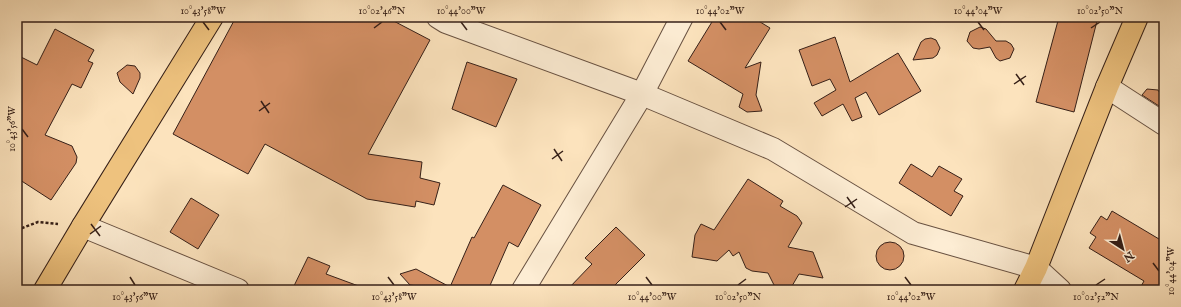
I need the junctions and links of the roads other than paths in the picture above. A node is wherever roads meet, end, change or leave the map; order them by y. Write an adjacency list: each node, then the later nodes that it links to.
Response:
1 (212, 17): 8 (main road)
2 (438, 17): 6 (street)
3 (682, 17): 6 (street)
4 (1137, 17): 5 (main road)
5 (1107, 87): 7 (street); 9 (main road)
6 (642, 94): 9 (street); 12 (street)
7 (1164, 124)
8 (82, 226): 10 (main road); 11 (street)
9 (1036, 268): 13 (main road); 14 (street)
10 (45, 290)
11 (238, 290)
12 (523, 290)
13 (1025, 290)
14 (1060, 290)

